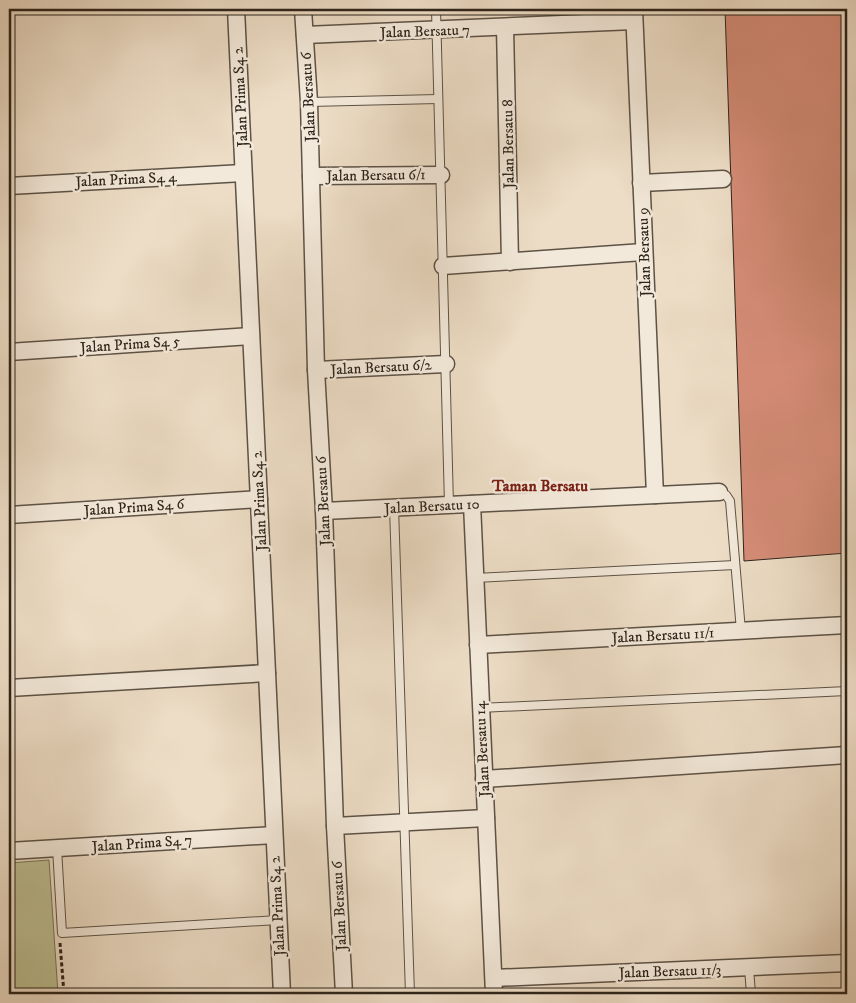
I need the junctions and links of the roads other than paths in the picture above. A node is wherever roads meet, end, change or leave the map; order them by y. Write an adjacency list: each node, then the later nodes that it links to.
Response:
1 (236, 9): 10 (street, Jalan Prima S4 2)
2 (303, 9): 7 (street, Jalan Bersatu 6)
3 (436, 9): 6 (lane)
4 (634, 15): 5 (street, Jalan Bersatu 7); 14 (street, Jalan Bersatu 9)
5 (505, 27): 6 (street, Jalan Bersatu 7); 17 (street, Jalan Bersatu 8)
6 (437, 30): 7 (street, Jalan Bersatu 7); 8 (lane)
7 (305, 35): 9 (street, Jalan Bersatu 6)
8 (438, 98): 9 (lane); 11 (lane)
9 (309, 102): 12 (street, Jalan Bersatu 6)
10 (243, 173): 15 (street, Jalan Prima S4 4); 19 (street, Jalan Prima S4 2)
11 (441, 174): 12 (street, Jalan Bersatu 6/1); 18 (lane)
12 (311, 176): 22 (street, Jalan Bersatu 6)
13 (723, 179): 14 (street)
14 (641, 183): 16 (street, Jalan Bersatu 9)
15 (9, 186)
16 (643, 252): 17 (street); 24 (street, Jalan Bersatu 9)
17 (510, 262): 18 (street)
18 (443, 266): 21 (lane)
19 (251, 336): 20 (street, Jalan Prima S4 5); 25 (street, Jalan Prima S4 2)
20 (9, 352)
21 (446, 364): 22 (street, Jalan Bersatu 6/2); 27 (lane)
22 (316, 370): 29 (street, Jalan Bersatu 6)
23 (719, 492): 24 (street, Jalan Bersatu 10); 31 (lane)
24 (655, 495): 26 (street, Jalan Bersatu 10)
25 (258, 499): 30 (street, Jalan Prima S4 6); 36 (street, Jalan Prima S4 2)
26 (472, 504): 27 (street, Jalan Bersatu 10); 32 (street, Jalan Bersatu 14)
27 (449, 505): 28 (street, Jalan Bersatu 10)
28 (394, 507): 29 (street, Jalan Bersatu 10); 43 (lane)
29 (324, 511): 44 (street, Jalan Bersatu 6)
30 (9, 516)
31 (735, 565): 32 (lane); 34 (lane)
32 (475, 578): 35 (street, Jalan Bersatu 14)
33 (847, 625): 34 (street, Jalan Bersatu 11/1)
34 (741, 631): 35 (street, Jalan Bersatu 11/1)
35 (478, 645): 39 (street, Jalan Bersatu 14)
36 (266, 673): 37 (street); 45 (street, Jalan Prima S4 2)
37 (9, 688)
38 (847, 691): 39 (lane)
39 (480, 708): 41 (street, Jalan Bersatu 14)
40 (847, 755): 41 (street)
41 (484, 779): 42 (street, Jalan Bersatu 14)
42 (486, 818): 43 (street); 51 (street, Jalan Bersatu 14)
43 (405, 822): 44 (street); 54 (lane)
44 (335, 826): 53 (street, Jalan Bersatu 6)
45 (274, 835): 46 (street, Jalan Prima S4 7); 48 (street, Jalan Prima S4 2)
46 (57, 848): 47 (street, Jalan Prima S4 7); 48 (lane)
47 (9, 852)
48 (278, 920): 52 (street, Jalan Prima S4 2)
49 (847, 963): 50 (street, Jalan Bersatu 11/3)
50 (749, 968): 51 (street, Jalan Bersatu 11/3); 55 (lane)
51 (494, 986)
52 (282, 994)
53 (344, 994)
54 (410, 994)
55 (751, 994)

